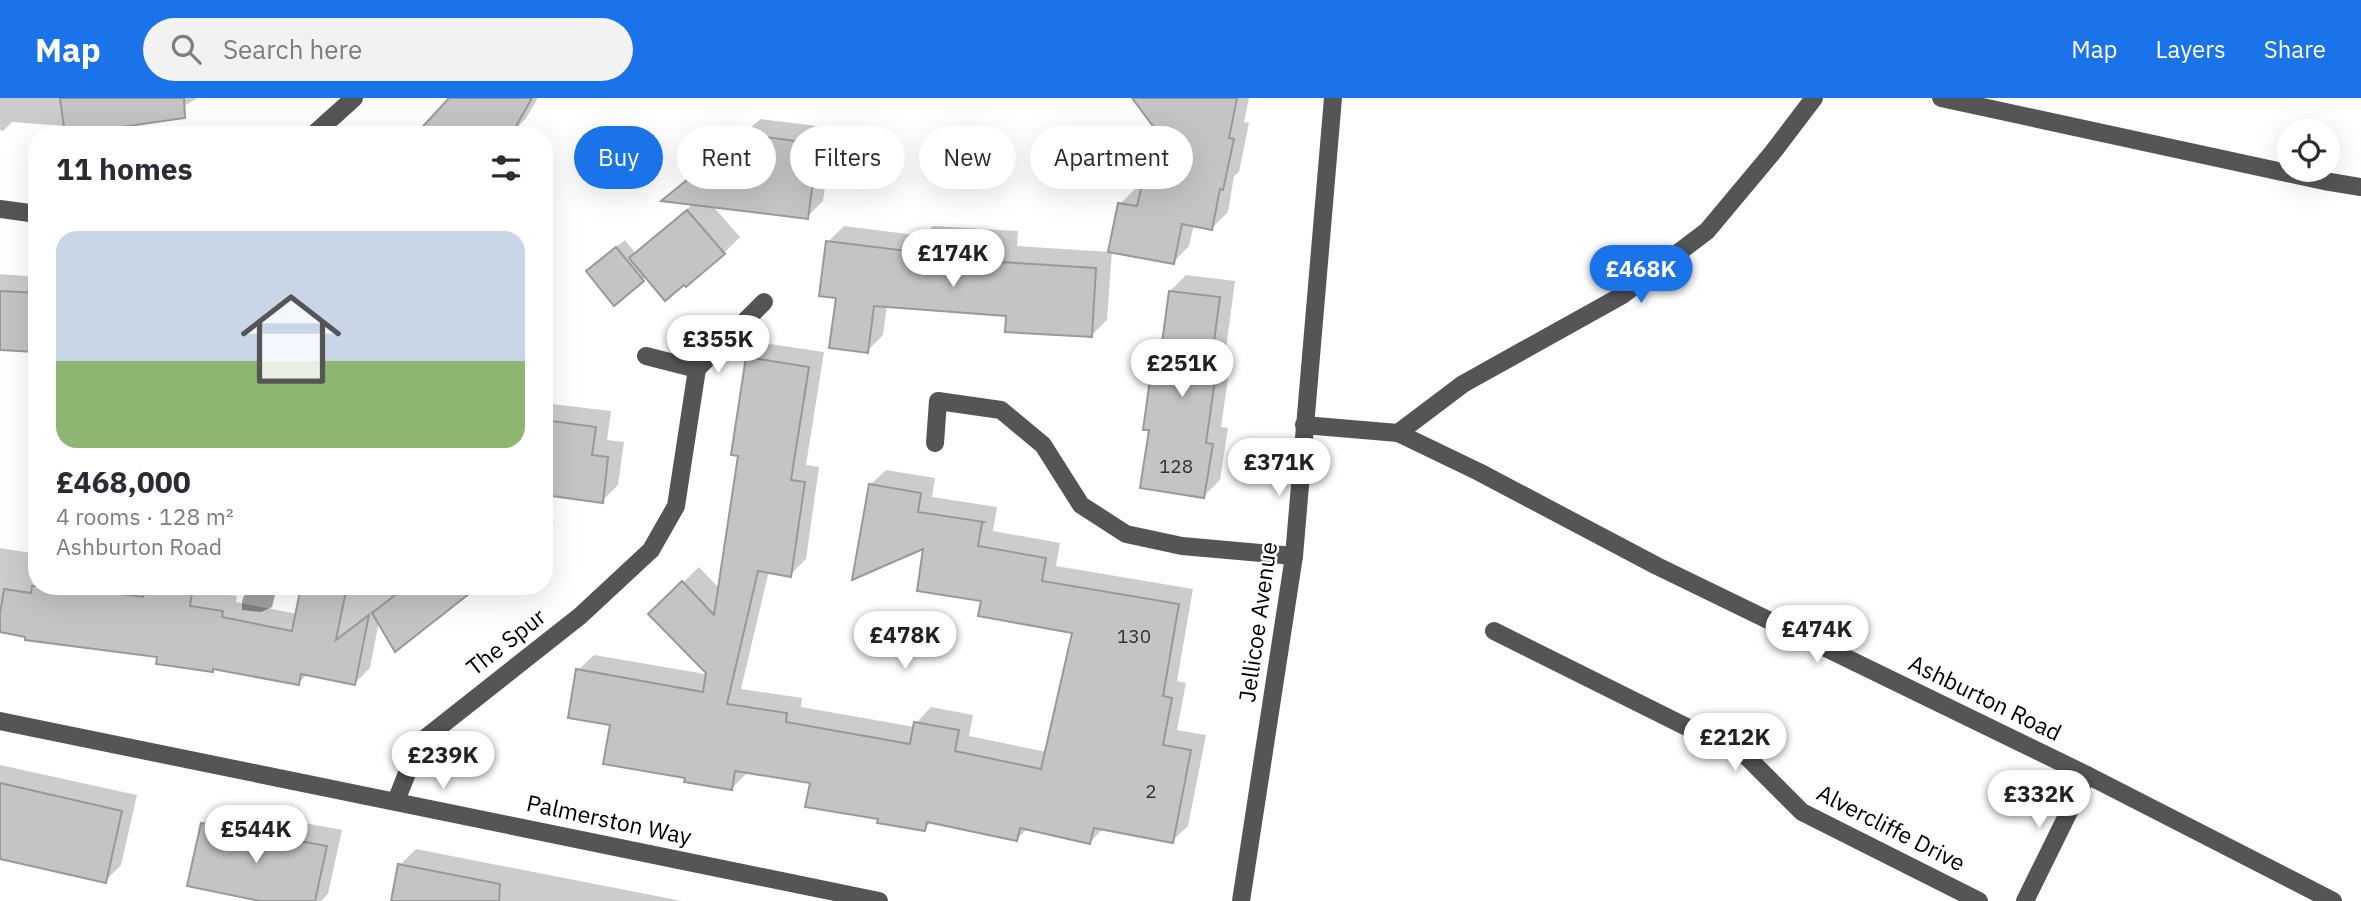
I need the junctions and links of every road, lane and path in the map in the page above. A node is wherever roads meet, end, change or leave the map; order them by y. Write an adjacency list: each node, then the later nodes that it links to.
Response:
1 (354, 98): 5 (street)
2 (1333, 98): 12 (street, Jellicoe Avenue)
3 (1814, 98): 13 (street)
4 (1941, 98): 6 (street)
5 (323, 126)
6 (2361, 187)
7 (0, 209): 8 (street)
8 (28, 213)
9 (764, 302): 11 (street)
10 (646, 356): 11 (street)
11 (696, 369): 19 (street, The Spur)
12 (1304, 425): 13 (street, Ashburton Road); 15 (street, Jellicoe Avenue)
13 (1398, 433): 18 (street, Ashburton Road)
14 (935, 443): 15 (street)
15 (1294, 556): 21 (street, Jellicoe Avenue)
16 (1494, 631): 22 (street, Alvercliffe Drive)
17 (0, 721): 19 (street, Palmerston Way)
18 (2087, 775): 23 (street); 24 (street, Ashburton Road)
19 (396, 801): 20 (street, Palmerston Way)
20 (878, 901)
21 (1241, 901)
22 (1979, 901)
23 (2025, 901)
24 (2333, 901)

